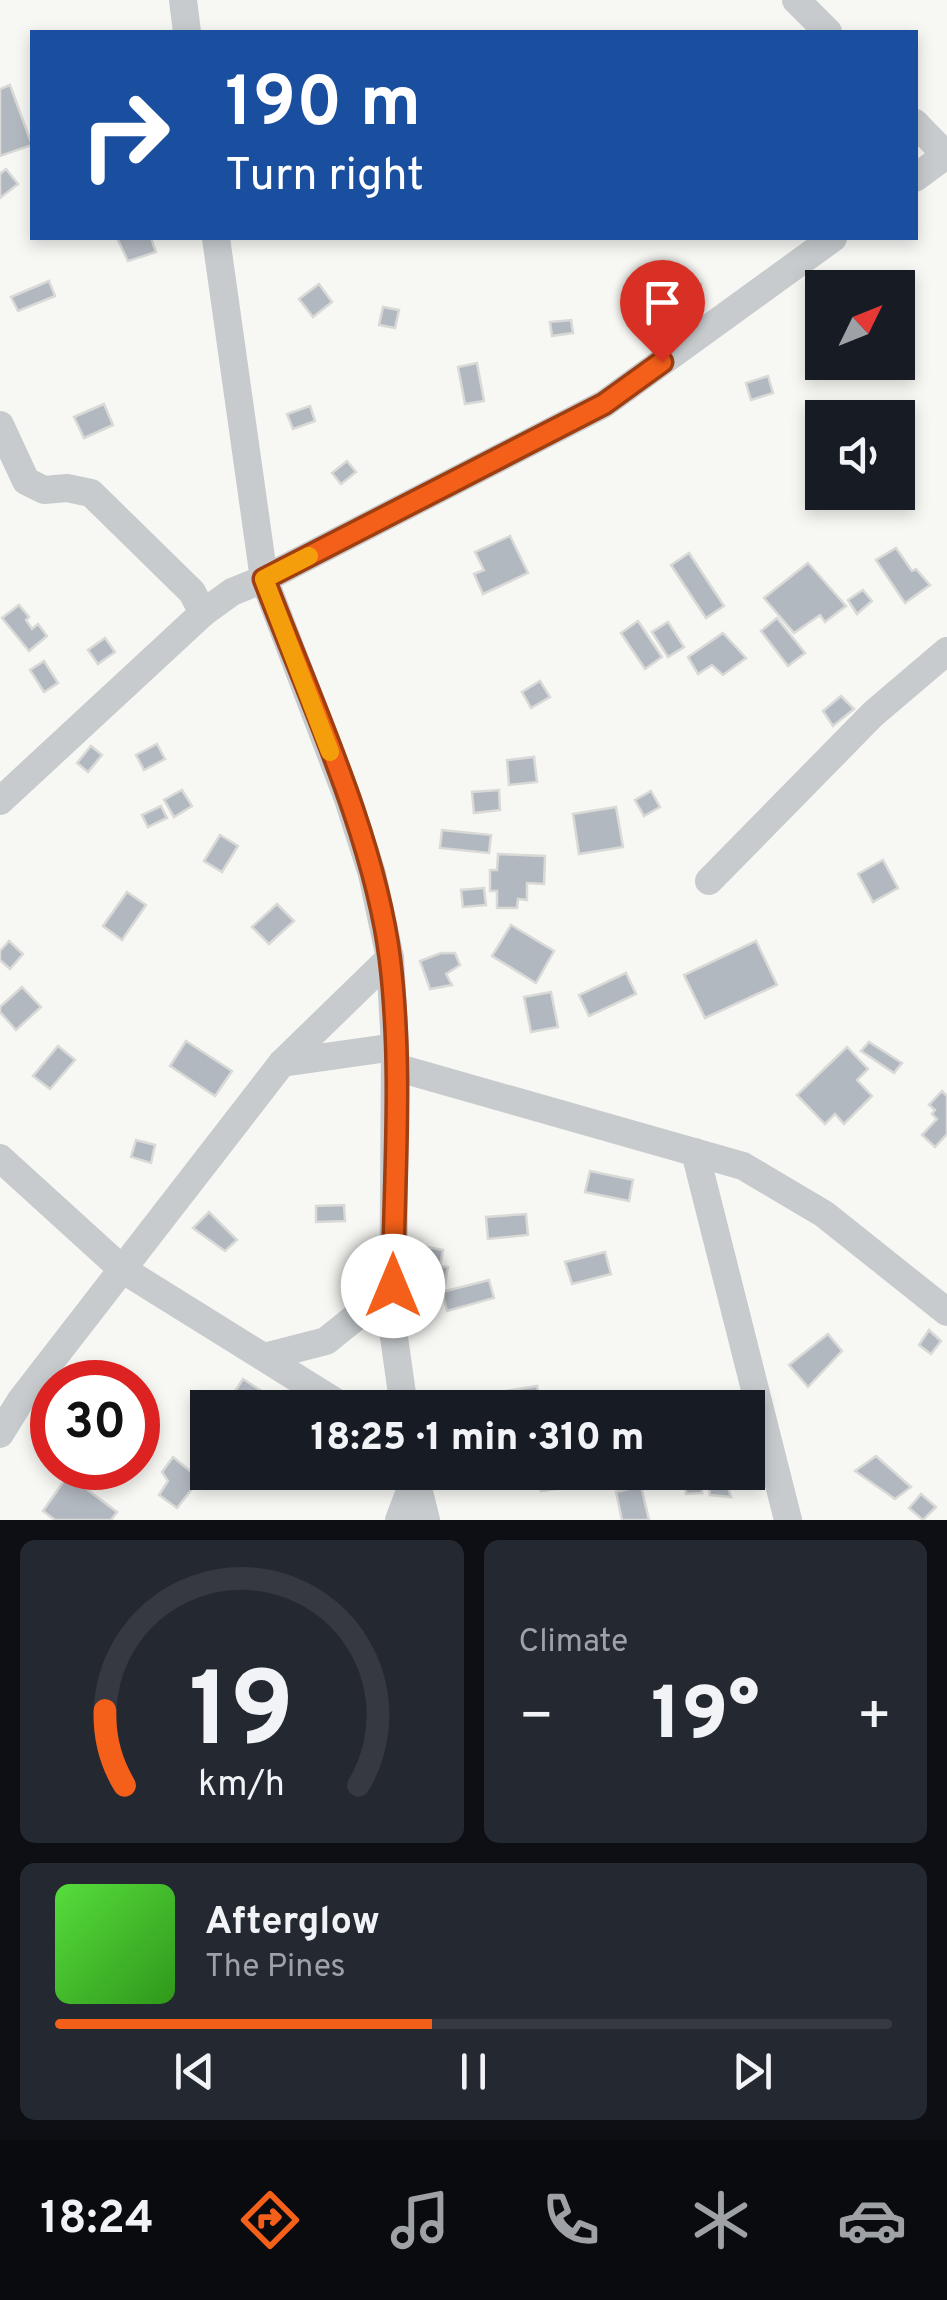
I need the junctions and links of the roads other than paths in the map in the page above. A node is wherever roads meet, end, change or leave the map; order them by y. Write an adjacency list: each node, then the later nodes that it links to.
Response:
1 (183, 0): 3 (street)
2 (796, 0): 4 (street)
3 (187, 30)
4 (826, 30)
5 (918, 126): 6 (street)
6 (946, 156): 7 (street)
7 (918, 176)
8 (216, 240): 11 (street)
9 (830, 240): 11 (street)
10 (0, 425): 12 (street)
11 (264, 579): 12 (street); 16 (street)
12 (204, 613): 14 (street)
13 (947, 651): 15 (street)
14 (0, 801)
15 (708, 882)
16 (390, 958): 17 (street); 18 (street)
17 (395, 1057): 18 (street); 19 (street); 22 (street)
18 (282, 1063): 21 (street)
19 (696, 1152): 23 (street); 32 (street)
20 (0, 1158): 21 (street)
21 (122, 1269): 24 (street); 27 (street)
22 (393, 1286): 24 (street); 26 (street)
23 (947, 1312)
24 (264, 1357): 25 (street)
25 (316, 1390)
26 (401, 1390)
27 (0, 1434)
28 (410, 1490): 30 (street)
29 (419, 1490): 31 (street)
30 (399, 1520)
31 (426, 1520)
32 (788, 1520)

